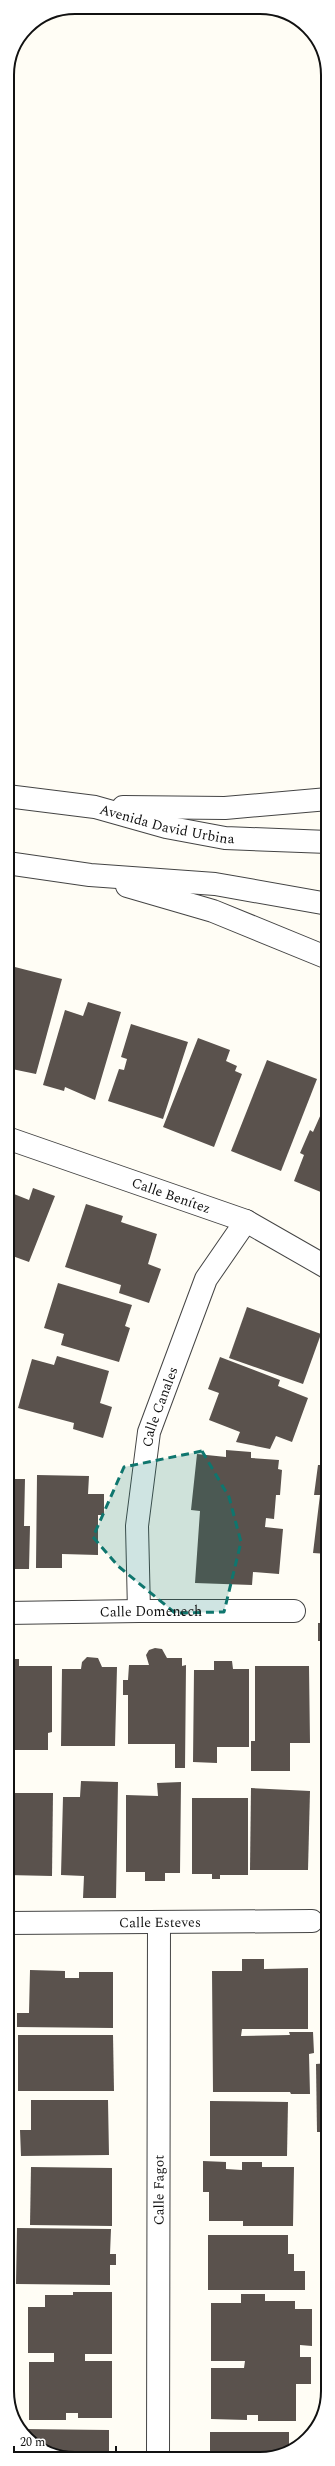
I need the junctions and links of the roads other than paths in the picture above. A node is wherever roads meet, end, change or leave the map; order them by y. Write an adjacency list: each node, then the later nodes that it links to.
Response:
1 (14, 797): 3 (street, Avenida David Urbina)
2 (321, 800): 3 (street)
3 (95, 807): 4 (street, Avenida David Urbina)
4 (321, 842)
5 (14, 864): 6 (street)
6 (90, 875): 7 (street); 8 (street)
7 (321, 903)
8 (321, 955)
9 (14, 1140): 10 (street, Calle Benítez)
10 (246, 1221): 11 (street, Calle Benítez); 12 (street, Calle Canales)
11 (321, 1264)
12 (139, 1611): 13 (street, Calle Domenech); 14 (street, Calle Domenech)
13 (294, 1612)
14 (14, 1614)
15 (312, 1921): 16 (street, Calle Esteves)
16 (159, 1922): 17 (street, Calle Esteves); 18 (street, Calle Fagot)
17 (14, 1923)
18 (158, 2452)

